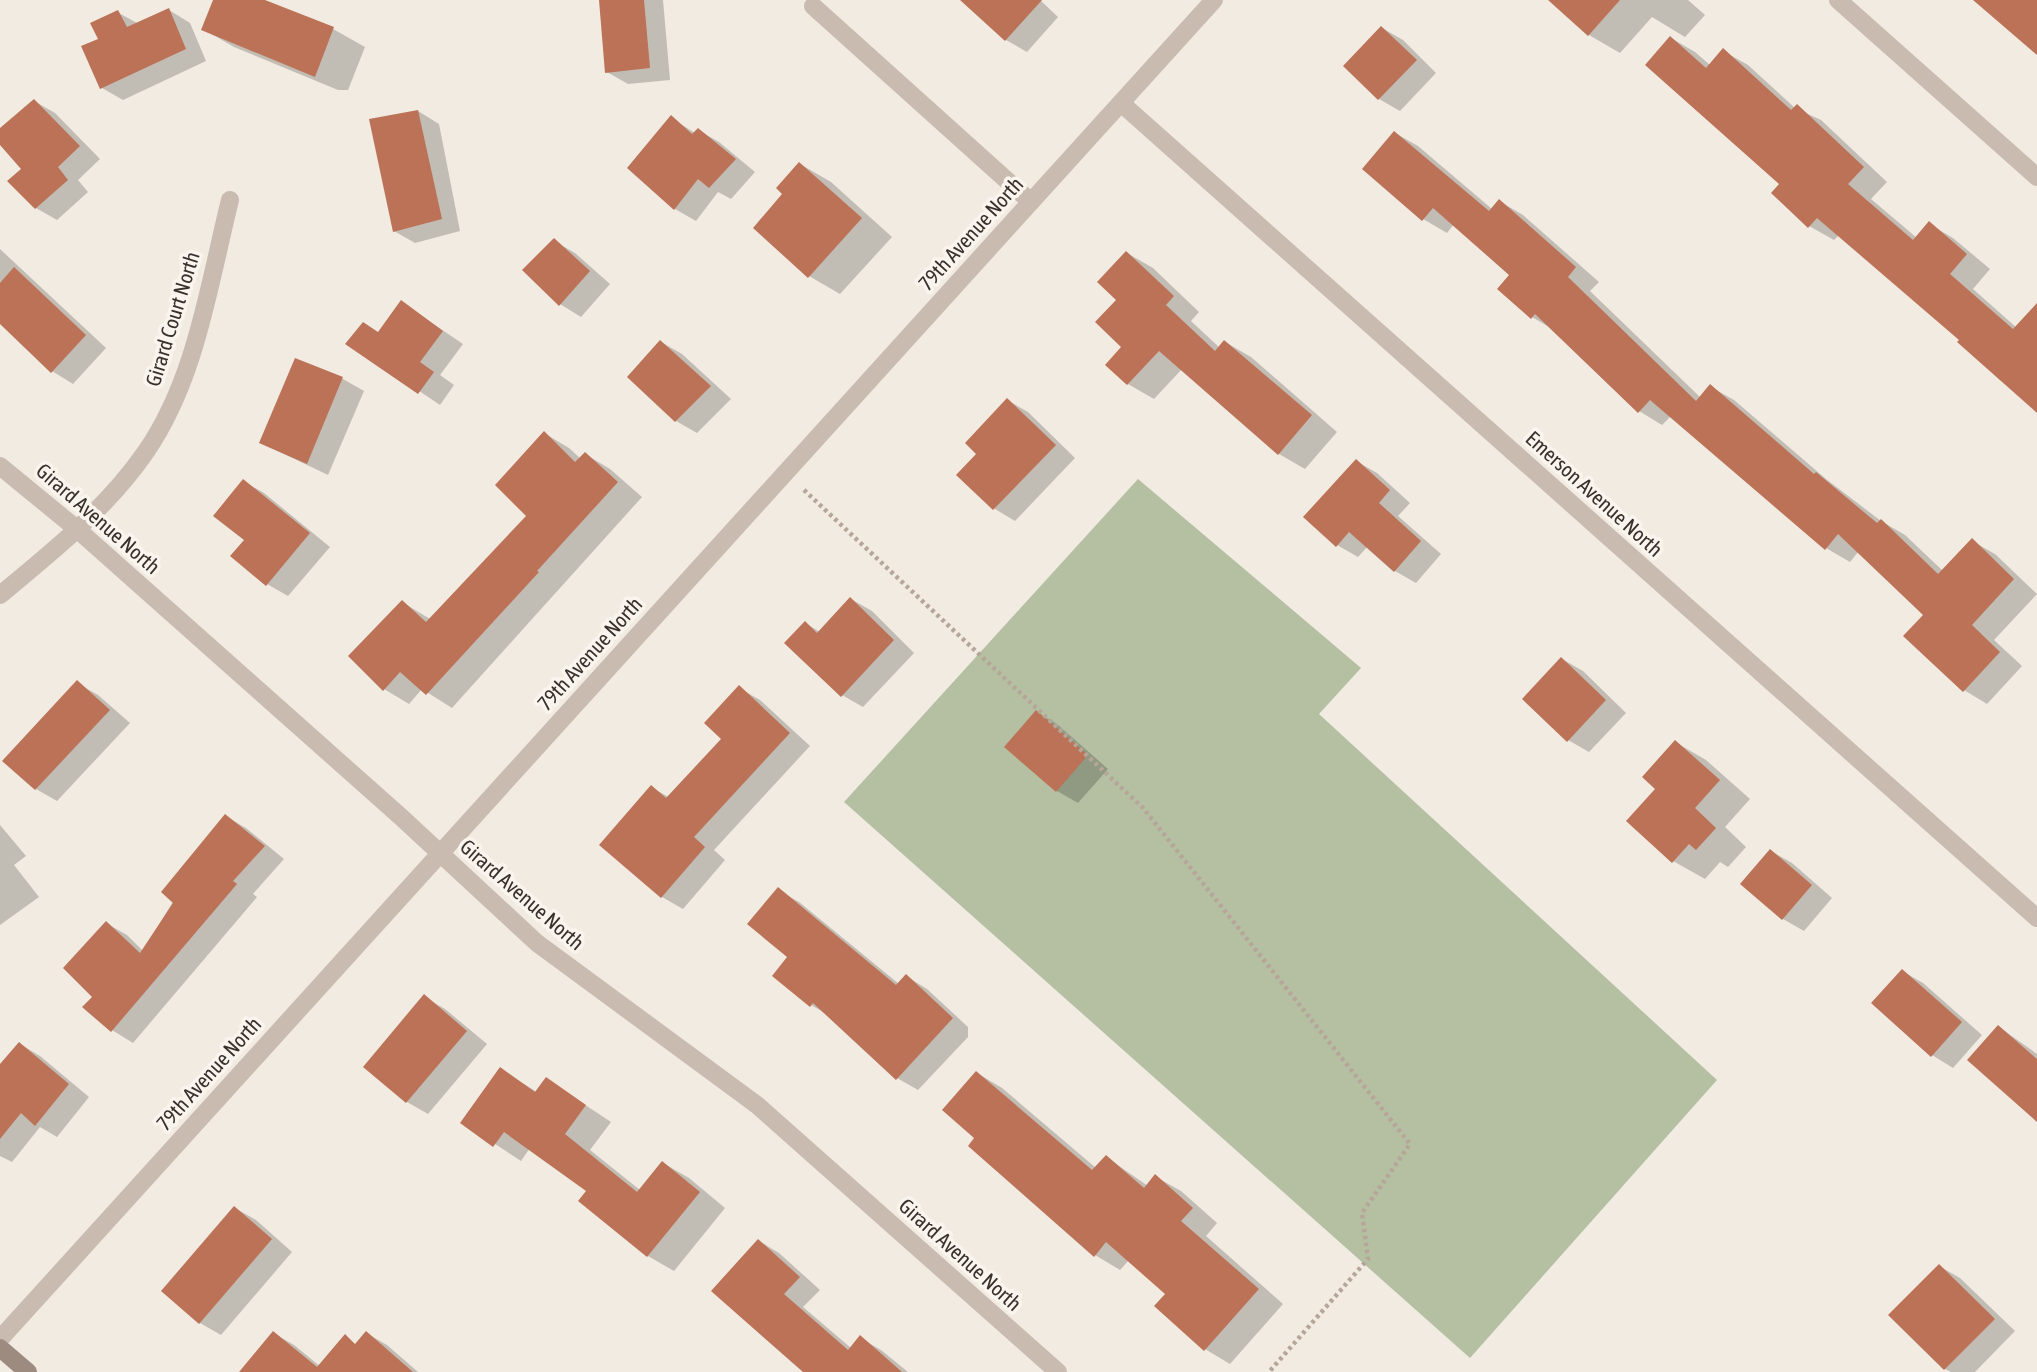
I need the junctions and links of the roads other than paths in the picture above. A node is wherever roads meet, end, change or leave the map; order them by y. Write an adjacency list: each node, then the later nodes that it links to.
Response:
1 (1214, 0): 4 (street, 79th Avenue North)
2 (1838, 0): 5 (street)
3 (813, 6): 7 (street)
4 (1121, 103): 7 (street, 79th Avenue North); 12 (street, Emerson Avenue North)
5 (2037, 177)
6 (230, 200): 9 (street, Girard Court North)
7 (1031, 202): 11 (street, 79th Avenue North)
8 (0, 466): 9 (street, Girard Avenue North)
9 (78, 530): 10 (street, Girard Court North); 11 (street, Girard Avenue North)
10 (0, 594)
11 (440, 853): 13 (street, 79th Avenue North); 16 (street, Girard Avenue North)
12 (2037, 918)
13 (0, 1339)
14 (0, 1348): 15 (street)
15 (28, 1372)
16 (1058, 1372)

